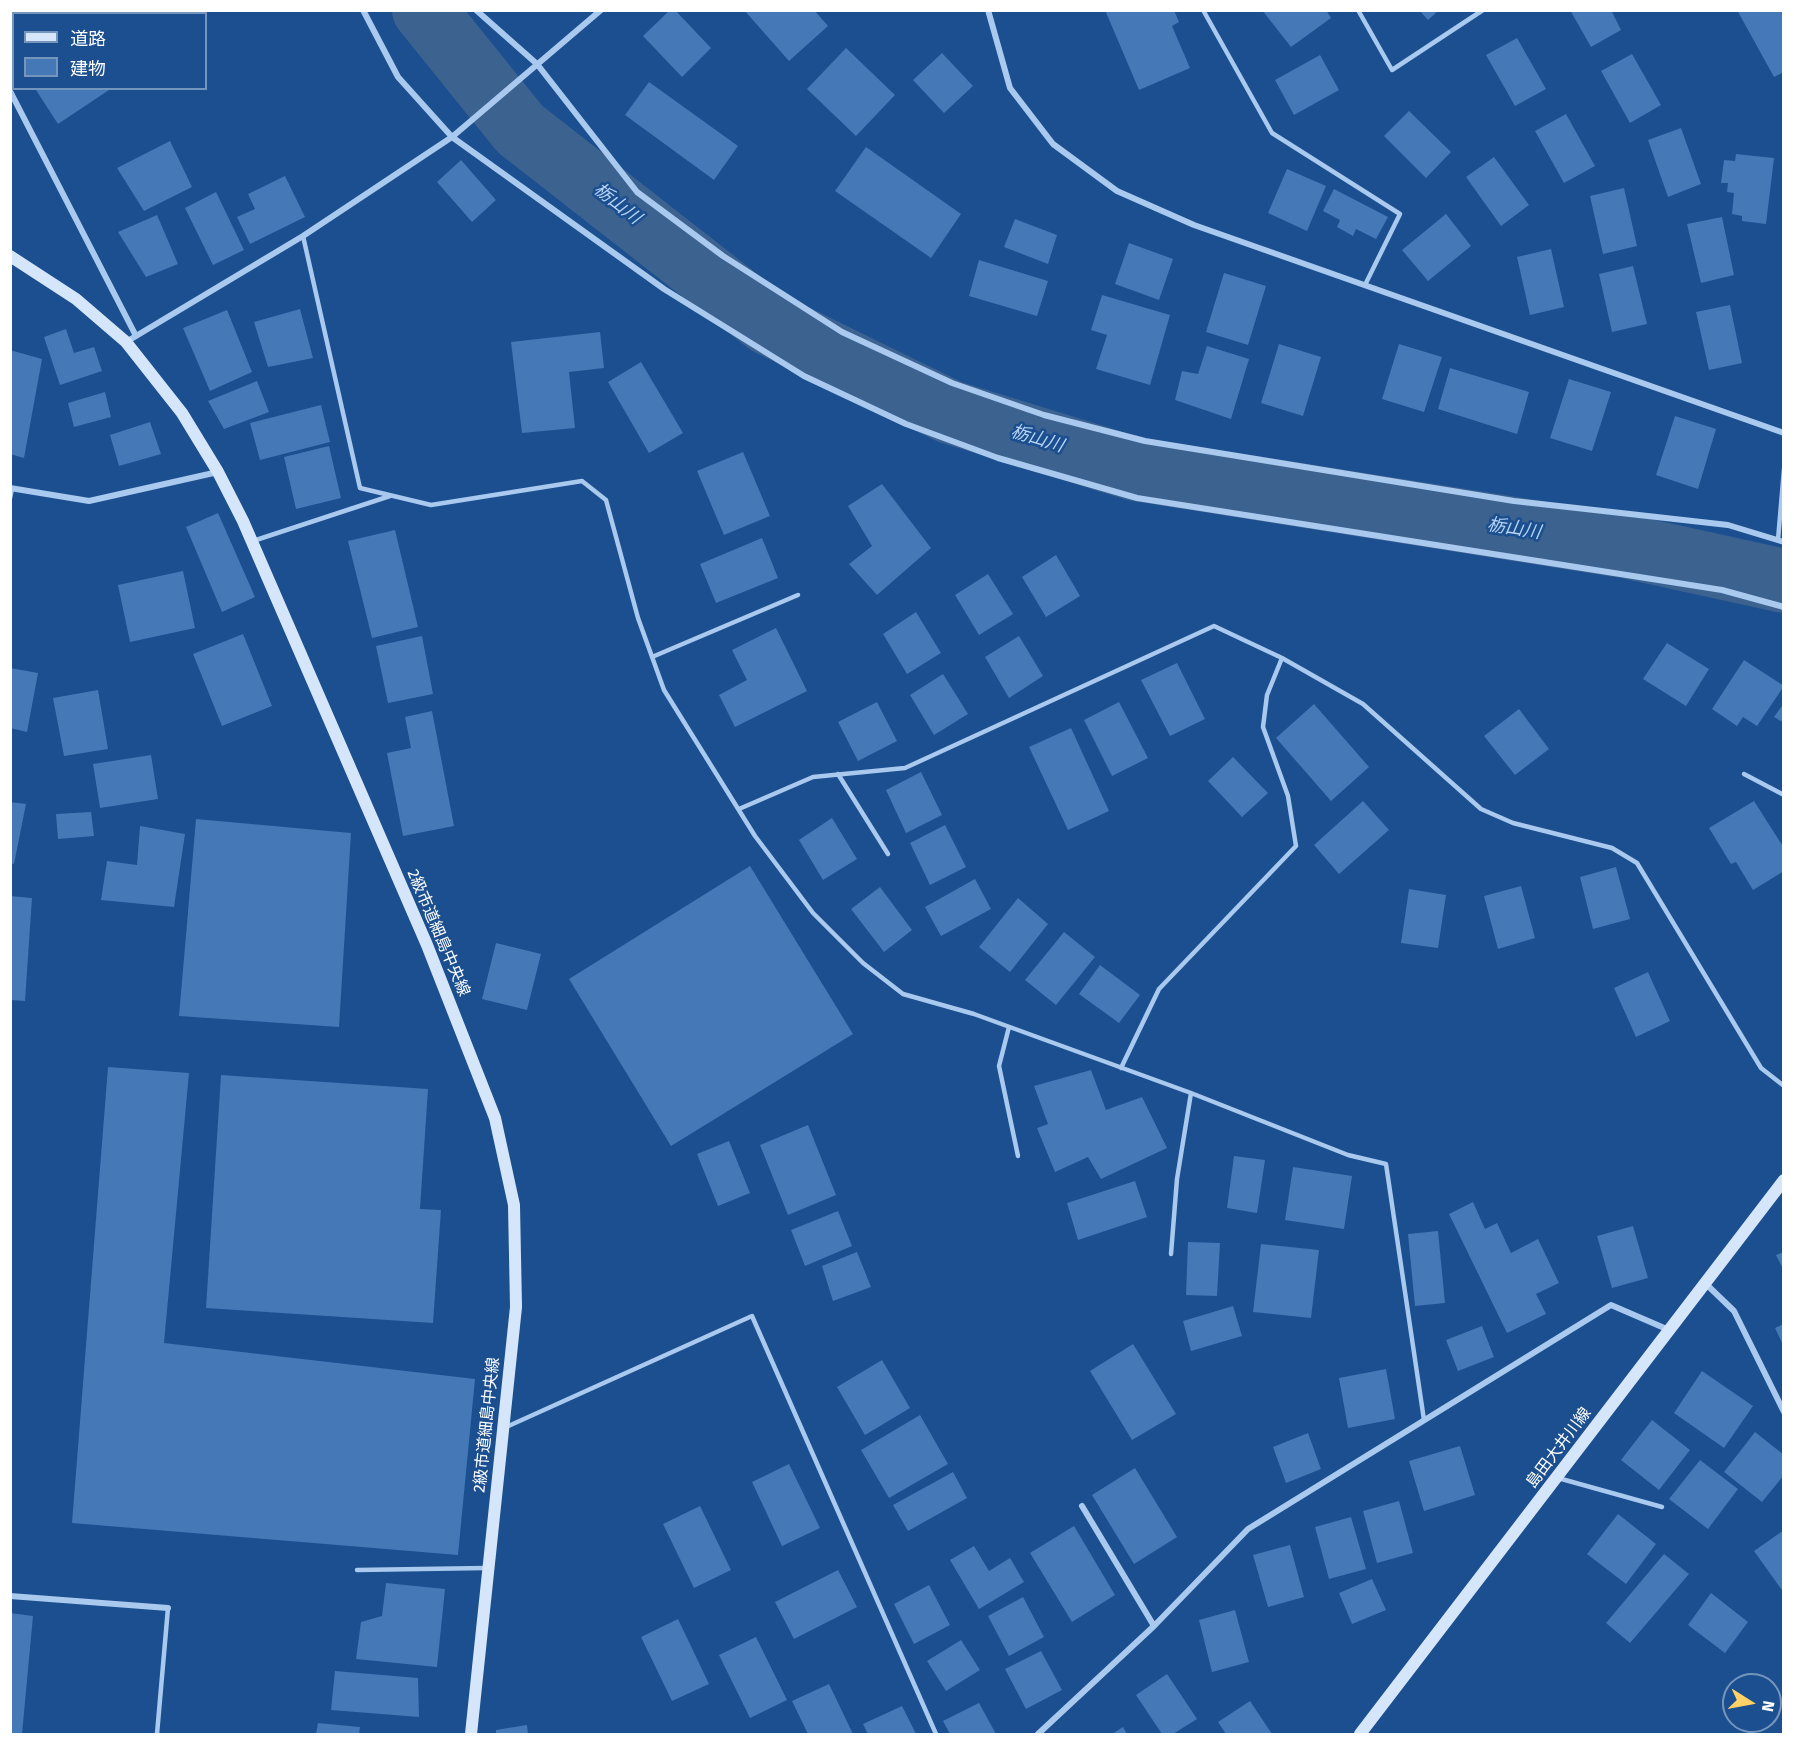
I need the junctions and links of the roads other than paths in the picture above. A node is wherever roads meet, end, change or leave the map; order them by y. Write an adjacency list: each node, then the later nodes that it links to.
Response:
1 (363, 10): 10 (street)
2 (476, 10): 8 (street)
3 (601, 10): 8 (street)
4 (988, 10): 13 (street)
5 (1203, 10): 13 (lane)
6 (1358, 10): 7 (lane)
7 (1483, 10)
8 (537, 64): 10 (street); 22 (street)
9 (10, 91): 14 (street)
10 (452, 137): 11 (street); 24 (street)
11 (303, 236): 14 (street); 19 (lane)
12 (10, 256): 14 (street, 2級市道細島中央線)
13 (1365, 285): 15 (street)
14 (131, 339): 17 (street, 2級市道細島中央線)
15 (1784, 433)
16 (1784, 469): 22 (lane)
17 (218, 472): 18 (street); 21 (street, 2級市道細島中央線)
18 (11, 489): 20 (lane)
19 (393, 496): 21 (lane); 25 (lane)
20 (10, 498)
21 (252, 541): 43 (street, 2級市道細島中央線)
22 (1781, 541)
23 (798, 595): 25 (lane)
24 (1784, 607)
25 (652, 657): 30 (lane)
26 (1282, 658): 27 (lane); 33 (lane); 34 (lane)
27 (838, 774): 30 (lane); 31 (lane)
28 (1744, 774): 29 (lane)
29 (1784, 795)
30 (739, 809): 32 (lane)
31 (888, 854)
32 (1009, 1027): 33 (lane); 36 (lane)
33 (1121, 1068): 35 (lane)
34 (1784, 1086)
35 (1191, 1093): 38 (lane); 42 (lane)
36 (1018, 1156)
37 (1784, 1180): 39 (street, 島田大井川線)
38 (1171, 1254)
39 (1706, 1283): 40 (street, 島田大井川線); 41 (street)
40 (1669, 1330): 42 (street); 44 (street, 島田大井川線)
41 (1784, 1412)
42 (1424, 1420): 51 (street)
43 (503, 1429): 47 (street, 2級市道細島中央線); 54 (lane)
44 (1557, 1477): 46 (lane); 56 (street, 島田大井川線)
45 (1082, 1506): 51 (street)
46 (1662, 1507)
47 (488, 1568): 48 (lane); 53 (street, 2級市道細島中央線)
48 (357, 1570)
49 (10, 1596): 50 (street)
50 (168, 1608): 52 (lane)
51 (1154, 1626): 55 (street)
52 (157, 1734)
53 (471, 1734)
54 (936, 1734)
55 (1038, 1734)
56 (1360, 1734)

